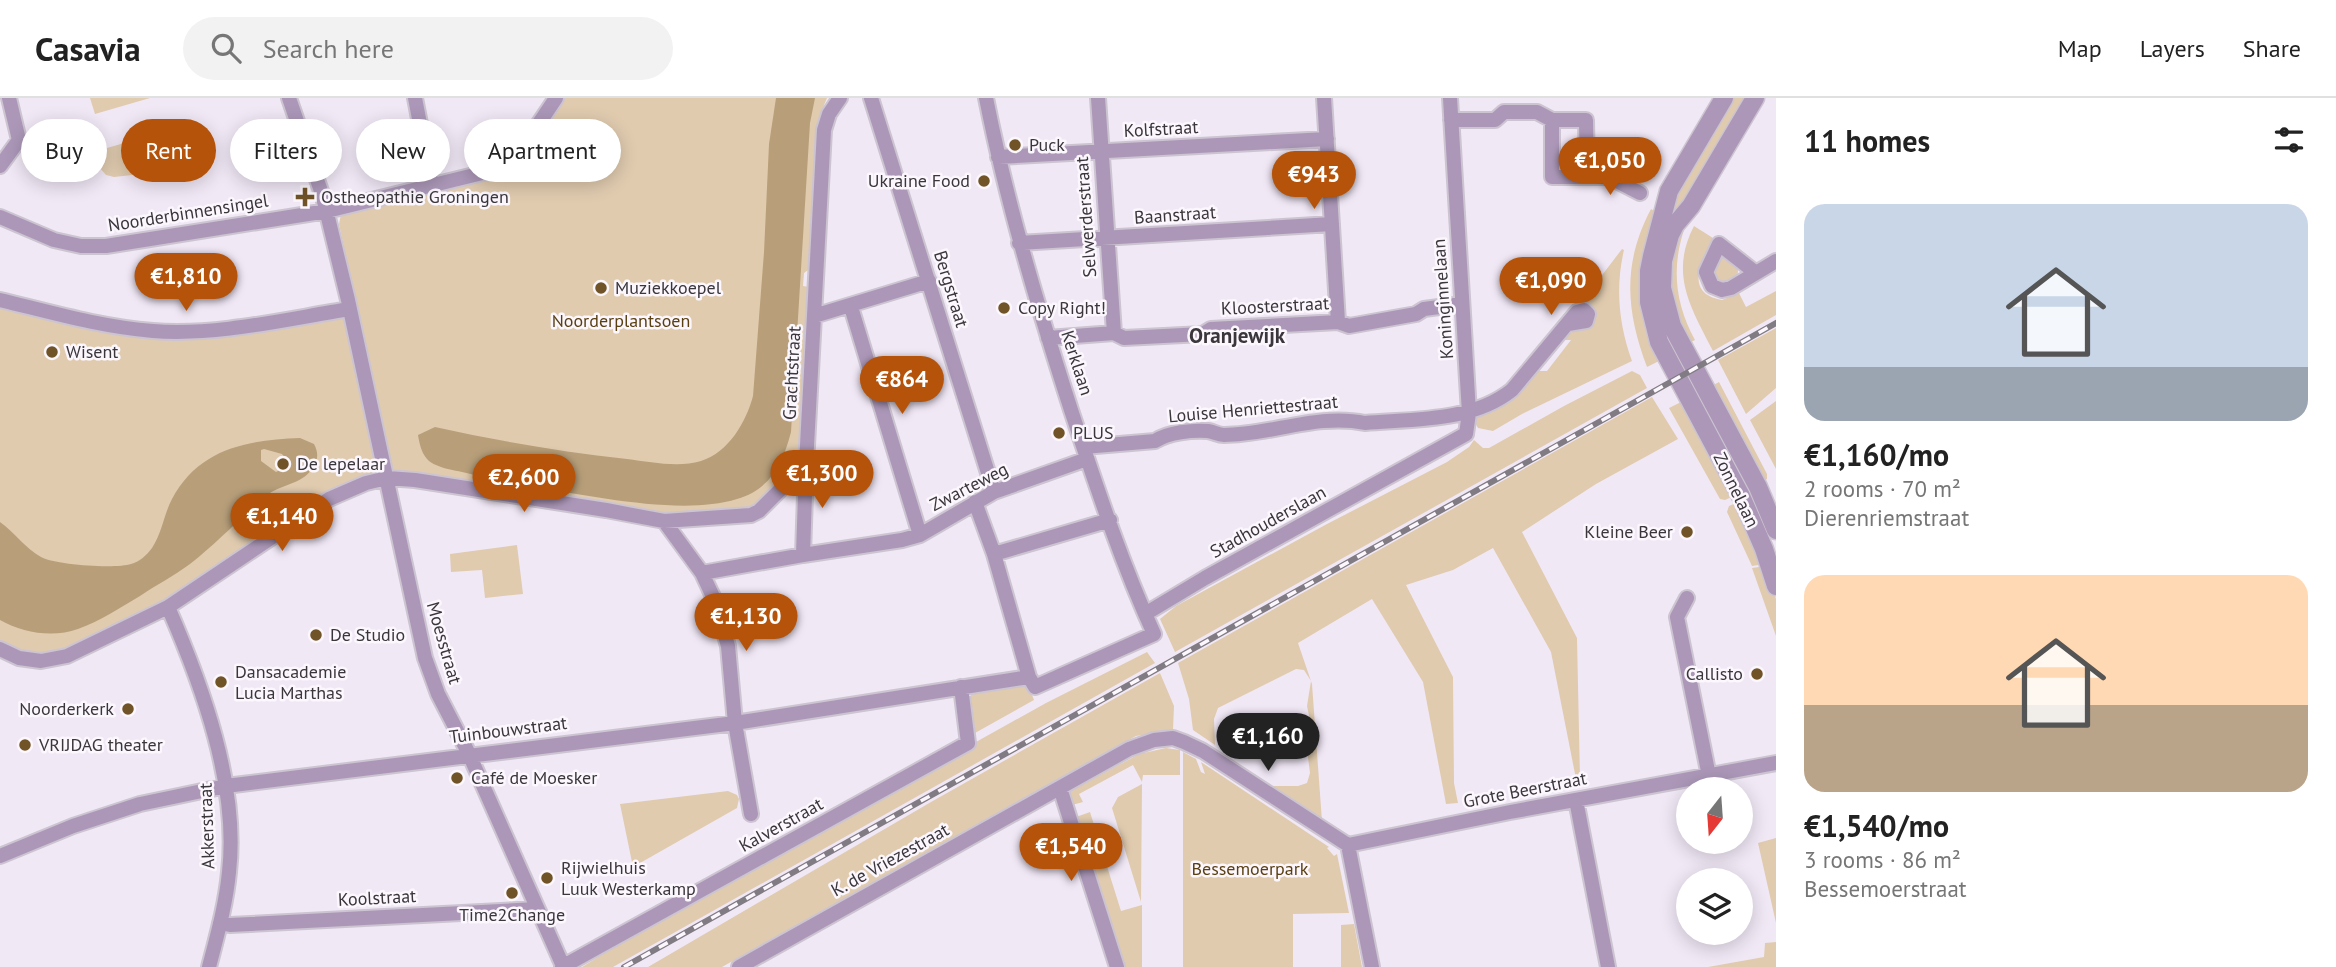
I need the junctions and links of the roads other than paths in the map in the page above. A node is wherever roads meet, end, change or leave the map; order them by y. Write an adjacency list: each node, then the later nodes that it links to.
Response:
1 (9, 98): 18 (street)
2 (289, 98): 22 (street, Moesstraat)
3 (415, 98): 20 (street)
4 (556, 98): 20 (street, Noorderbinnensingel)
5 (840, 98): 34 (street, Grachtstraat)
6 (871, 98): 29 (street, Bergstraat)
7 (986, 98): 17 (street, Kerklaan)
8 (1098, 98): 16 (street, Selwerderstraat)
9 (1324, 98): 15 (street)
10 (1450, 98): 13 (street, Koninginnelaan)
11 (1724, 98): 39 (street)
12 (1755, 98): 39 (street)
13 (1451, 120): 14 (street); 31 (street, Koninginnelaan)
14 (1552, 120): 19 (street); 19 (street)
15 (1327, 139): 16 (street, Kolfstraat); 24 (street)
16 (1101, 151): 17 (street, Kolfstraat); 25 (street, Selwerderstraat)
17 (998, 158): 26 (street, Kerklaan)
18 (0, 166)
19 (1587, 177): 21 (street)
20 (432, 186): 22 (street, Noorderbinnensingel)
21 (1640, 194)
22 (327, 211): 23 (street, Noorderbinnensingel); 33 (street, Moesstraat)
23 (0, 217)
24 (1332, 224): 25 (street, Baanstraat); 35 (street)
25 (1107, 238): 26 (street, Baanstraat); 37 (street, Selwerderstraat)
26 (1019, 243): 38 (street, Kerklaan)
27 (1776, 261): 28 (street)
28 (1756, 273): 28 (street)
29 (929, 281): 32 (street); 44 (street, Bergstraat)
30 (0, 300): 33 (street)
31 (1462, 304): 35 (street, Kloosterstraat); 40 (street, Koninginnelaan)
32 (851, 307): 34 (street); 49 (street)
33 (351, 309): 43 (street, Moesstraat)
34 (814, 316): 42 (street, Grachtstraat)
35 (1338, 322): 37 (street, Kloosterstraat)
36 (1568, 324): 40 (street, Louise Henriettestraat)
37 (1114, 333): 38 (street, Kloosterstraat)
38 (1048, 338): 41 (street, Kerklaan)
39 (1696, 394): 48 (street, Zonnelaan); 53 (street, Zonnelaan)
40 (1469, 413): 41 (street, Louise Henriettestraat); 56 (street, Stadhouderslaan)
41 (1085, 453): 44 (street, Zwarteweg); 46 (street, Kerklaan)
42 (806, 464): 47 (street); 51 (street, Grachtstraat)
43 (387, 478): 47 (street); 55 (street); 62 (street, Moesstraat)
44 (994, 492): 45 (street, Zwarteweg)
45 (975, 502): 49 (street, Zwarteweg); 50 (street)
46 (1110, 520): 50 (street); 56 (street, Kerklaan)
47 (664, 521): 52 (street)
48 (1776, 530)
49 (920, 535): 51 (street, Zwarteweg)
50 (994, 554): 59 (street)
51 (803, 555): 52 (street, Zwarteweg)
52 (702, 573): 61 (street)
53 (1776, 586)
54 (1687, 598): 64 (street)
55 (168, 607): 58 (street); 65 (street, Akkerstraat)
56 (1145, 614): 57 (street, Kerklaan)
57 (1154, 634): 59 (street, Tuinbouwstraat)
58 (0, 649)
59 (1032, 682): 60 (street, Tuinbouwstraat)
60 (961, 687): 61 (street, Tuinbouwstraat); 74 (street, Kalverstraat)
61 (735, 723): 62 (street, Tuinbouwstraat); 68 (street)
62 (469, 754): 65 (street, Tuinbouwstraat); 71 (street, Moesstraat)
63 (1776, 763): 64 (street, Grote Beerstraat)
64 (1709, 776): 67 (street, Grote Beerstraat)
65 (226, 786): 70 (street, Tuinbouwstraat); 72 (street, Akkerstraat)
66 (1060, 788): 69 (street, K. de Vriezestraat); 75 (street, K. de Vriezestraat); 76 (street)
67 (1576, 800): 69 (street, Grote Beerstraat); 78 (street)
68 (751, 814)
69 (1348, 845): 77 (street)
70 (0, 856)
71 (537, 909): 72 (street, Koolstraat); 74 (street, Moesstraat)
72 (220, 923): 73 (street, Akkerstraat)
73 (209, 967)
74 (562, 967)
75 (739, 967)
76 (1116, 967)
77 (1372, 967)
78 (1608, 967)

